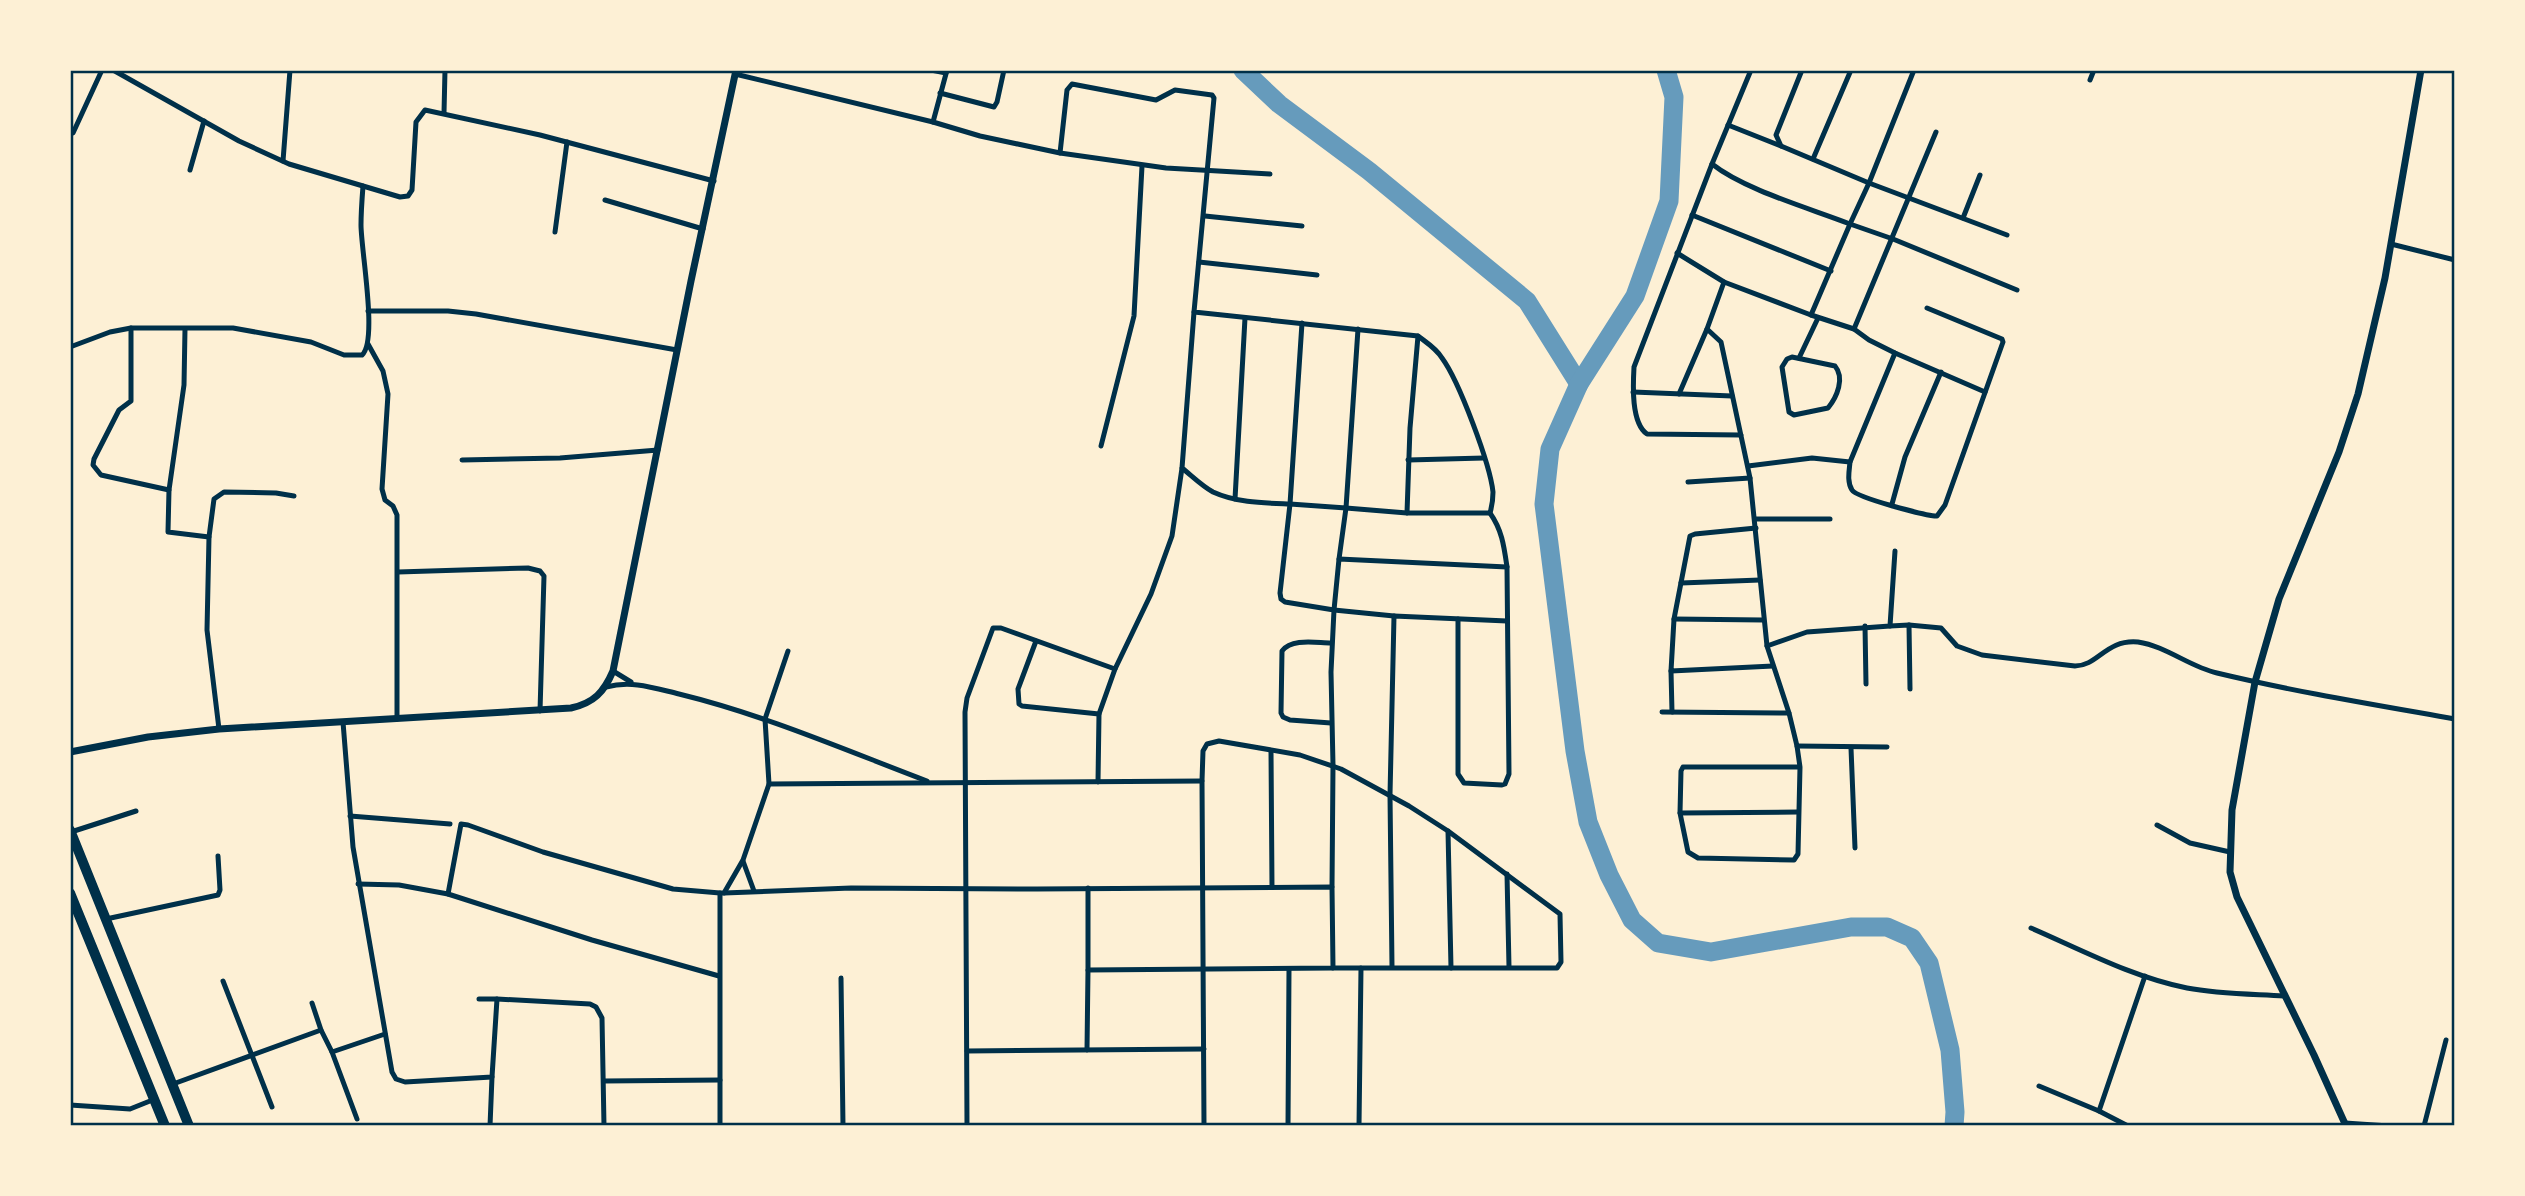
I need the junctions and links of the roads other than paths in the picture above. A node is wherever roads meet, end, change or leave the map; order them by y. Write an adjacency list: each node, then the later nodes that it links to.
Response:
1 (102, 70): 22 (street)
2 (113, 70): 18 (street)
3 (290, 70): 27 (street)
4 (445, 70): 17 (street)
5 (931, 70): 13 (street)
6 (1004, 70): 16 (street)
7 (1751, 70): 20 (street)
8 (1802, 70): 24 (street)
9 (1851, 70): 26 (street)
10 (1914, 70): 35 (street)
11 (2094, 70): 15 (street)
12 (2421, 70): 48 (street)
13 (947, 71): 16 (street)
14 (736, 72): 19 (street); 34 (street)
15 (2090, 80)
16 (940, 93): 19 (street)
17 (444, 113): 23 (street); 36 (street)
18 (204, 121): 27 (street); 30 (street)
19 (933, 122): 25 (street)
20 (1728, 125): 24 (street); 28 (street)
21 (1936, 132): 37 (street)
22 (70, 134)
23 (567, 142): 34 (street); 45 (street)
24 (1781, 146): 26 (street)
25 (1060, 153): 29 (street); 31 (street)
26 (1813, 159): 35 (street)
27 (283, 161): 36 (street)
28 (1712, 164): 39 (street); 42 (street)
29 (1142, 166): 31 (street); 80 (street)
30 (190, 170)
31 (1208, 172): 32 (street); 40 (street)
32 (1270, 174)
33 (1980, 175): 41 (street)
34 (714, 181): 44 (street)
35 (1869, 183): 37 (street); 42 (street)
36 (363, 186): 57 (street)
37 (1909, 197): 41 (street); 47 (street)
38 (604, 200): 44 (street)
39 (1692, 215): 49 (street); 52 (street)
40 (1205, 216): 43 (street); 51 (street)
41 (1963, 218): 46 (street)
42 (1850, 224): 47 (street); 52 (street)
43 (1302, 226)
44 (703, 229): 71 (street)
45 (555, 232)
46 (2007, 235)
47 (1893, 239): 55 (street); 66 (street)
48 (2391, 244): 50 (street); 125 (street)
49 (1676, 253): 54 (street); 75 (street)
50 (2455, 260)
51 (1199, 262): 53 (street); 58 (street)
52 (1830, 271): 59 (street)
53 (1317, 275)
54 (1724, 282): 59 (street); 67 (street)
55 (2017, 290)
56 (1927, 308): 76 (street)
57 (368, 311): 69 (street); 71 (street)
58 (1194, 312): 60 (street); 87 (street)
59 (1811, 315): 61 (street)
60 (1245, 318): 62 (street); 92 (street)
61 (1818, 318): 66 (street); 73 (street)
62 (1302, 323): 65 (street); 93 (street)
63 (131, 328): 64 (street); 70 (street); 90 (street)
64 (185, 329): 69 (street); 90 (street)
65 (1358, 329): 68 (street); 95 (street)
66 (1854, 329): 72 (street)
67 (1707, 330): 77 (street); 78 (street)
68 (1418, 336): 82 (street); 84 (street)
69 (369, 344): 105 (street)
70 (70, 347)
71 (677, 350): 81 (street)
72 (1895, 353): 74 (street); 85 (street)
73 (1799, 358): 73 (street)
74 (1941, 372): 76 (street); 94 (street)
75 (1633, 392): 77 (street); 79 (street)
76 (1985, 392): 94 (street)
77 (1679, 394): 78 (street)
78 (1732, 396): 79 (street)
79 (1741, 435): 86 (street)
80 (1101, 446)
81 (658, 450): 83 (street); 123 (street)
82 (1485, 458): 84 (street); 97 (street)
83 (462, 460)
84 (1408, 460): 96 (street)
85 (1850, 463): 86 (street); 94 (street)
86 (1748, 466): 88 (street)
87 (1182, 468): 92 (street); 122 (street)
88 (1750, 478): 89 (street); 98 (street)
89 (1688, 482)
90 (169, 489): 101 (street)
91 (294, 496): 101 (street)
92 (1235, 499): 93 (street)
93 (1290, 504): 95 (street); 108 (street)
94 (1892, 504)
95 (1346, 509): 96 (street); 103 (street)
96 (1406, 513): 97 (street)
97 (1490, 513): 104 (street)
98 (1755, 519): 99 (street); 100 (street)
99 (1830, 519)
100 (1756, 528): 106 (street); 107 (street)
101 (209, 537): 140 (street)
102 (1895, 551): 116 (street)
103 (1339, 559): 104 (street); 108 (street)
104 (1507, 567): 113 (street)
105 (398, 572): 130 (street); 135 (street)
106 (1760, 580): 107 (street); 112 (street)
107 (1681, 583): 111 (street)
108 (1334, 610): 109 (street); 118 (street)
109 (1394, 616): 110 (street); 153 (street)
110 (1458, 619): 113 (street); 113 (street)
111 (1674, 619): 112 (street); 124 (street)
112 (1763, 620): 119 (street)
113 (1507, 621)
114 (1909, 625): 116 (street); 125 (street); 129 (street)
115 (1865, 626): 116 (street); 119 (street); 127 (street)
116 (1891, 626)
117 (1036, 641): 122 (street); 134 (street); 152 (street)
118 (1331, 643): 139 (street); 139 (street)
119 (1767, 646): 121 (street)
120 (788, 651): 136 (street)
121 (1773, 666): 124 (street); 133 (street)
122 (1115, 669): 134 (street)
123 (613, 671): 126 (street); 128 (street)
124 (1671, 671): 132 (street)
125 (2255, 682): 137 (street); 163 (street)
126 (634, 683): 128 (street); 136 (street)
127 (1866, 684)
128 (606, 687): 130 (street)
129 (1910, 688)
130 (540, 711): 135 (street)
131 (1662, 712): 132 (street)
132 (1672, 712): 133 (street)
133 (1789, 713): 141 (street)
134 (1099, 714): 150 (street)
135 (397, 719): 138 (street)
136 (765, 719): 149 (street); 151 (street)
137 (2455, 719)
138 (343, 722): 140 (street); 157 (street)
139 (1331, 723): 146 (street)
140 (219, 729): 145 (street)
141 (1797, 746): 143 (street); 147 (street)
142 (1887, 747): 143 (street)
143 (1851, 748): 162 (street)
144 (1271, 751): 146 (street); 148 (street); 169 (street)
145 (70, 752)
146 (1333, 765): 153 (street); 170 (street)
147 (1800, 767): 155 (street); 156 (street)
148 (1202, 781): 150 (street); 168 (street)
149 (930, 782): 151 (street); 152 (street)
150 (1098, 782): 152 (street)
151 (769, 784): 165 (street)
152 (966, 784): 172 (street)
153 (1390, 795): 161 (street); 179 (street)
154 (136, 811): 160 (street)
155 (1798, 812): 156 (street); 156 (street)
156 (1679, 813)
157 (351, 816): 158 (street); 167 (street)
158 (450, 824)
159 (2157, 825): 163 (street)
160 (70, 831): 177 (highway)
161 (1448, 831): 166 (street); 183 (street)
162 (1855, 848)
163 (2230, 852): 191 (street)
164 (218, 856): 177 (street)
165 (743, 860): 173 (street); 175 (street)
166 (1507, 874): 180 (street); 180 (street)
167 (358, 884): 176 (street); 196 (street)
168 (1204, 887): 169 (street); 171 (street); 186 (street)
169 (1272, 887): 170 (street)
170 (1332, 887): 181 (street)
171 (1088, 888): 172 (street); 185 (street)
172 (967, 889): 173 (street); 200 (street)
173 (754, 891): 175 (street)
174 (70, 893): 208 (highway)
175 (722, 893): 176 (street); 187 (street)
176 (448, 894): 187 (street)
177 (106, 919): 206 (highway)
178 (2031, 928): 188 (street)
179 (1392, 967): 182 (street); 183 (street)
180 (1508, 967): 183 (street)
181 (1333, 968): 182 (street); 184 (street)
182 (1361, 968): 223 (street)
183 (1451, 968)
184 (1289, 969): 186 (street); 222 (street)
185 (1088, 970): 186 (street); 199 (street)
186 (1204, 970): 198 (street)
187 (719, 976): 204 (street)
188 (2145, 976): 191 (street); 211 (street)
189 (841, 978): 219 (street)
190 (223, 981): 202 (street)
191 (2284, 996): 213 (street)
192 (479, 999): 193 (street)
193 (497, 999): 203 (street); 205 (street)
194 (312, 1003): 195 (street)
195 (321, 1030): 201 (street); 202 (street)
196 (385, 1034): 201 (street); 203 (street)
197 (2446, 1040): 226 (street)
198 (1204, 1049): 199 (street); 221 (street)
199 (1087, 1050): 200 (street)
200 (967, 1051): 220 (street)
201 (332, 1052): 212 (street)
202 (251, 1054): 206 (street); 210 (street)
203 (492, 1077): 216 (street)
204 (720, 1080): 205 (street); 218 (street)
205 (604, 1082): 217 (street)
206 (171, 1084): 215 (highway)
207 (2039, 1086): 211 (street)
208 (155, 1099): 209 (street); 214 (highway)
209 (70, 1105)
210 (272, 1107)
211 (2099, 1111): 224 (street)
212 (358, 1119)
213 (2345, 1124): 225 (street)
214 (165, 1126)
215 (189, 1126)
216 (490, 1126)
217 (604, 1126)
218 (720, 1126)
219 (843, 1126)
220 (967, 1126)
221 (1204, 1126)
222 (1288, 1126)
223 (1359, 1126)
224 (2127, 1126)
225 (2389, 1126)
226 (2424, 1126)

